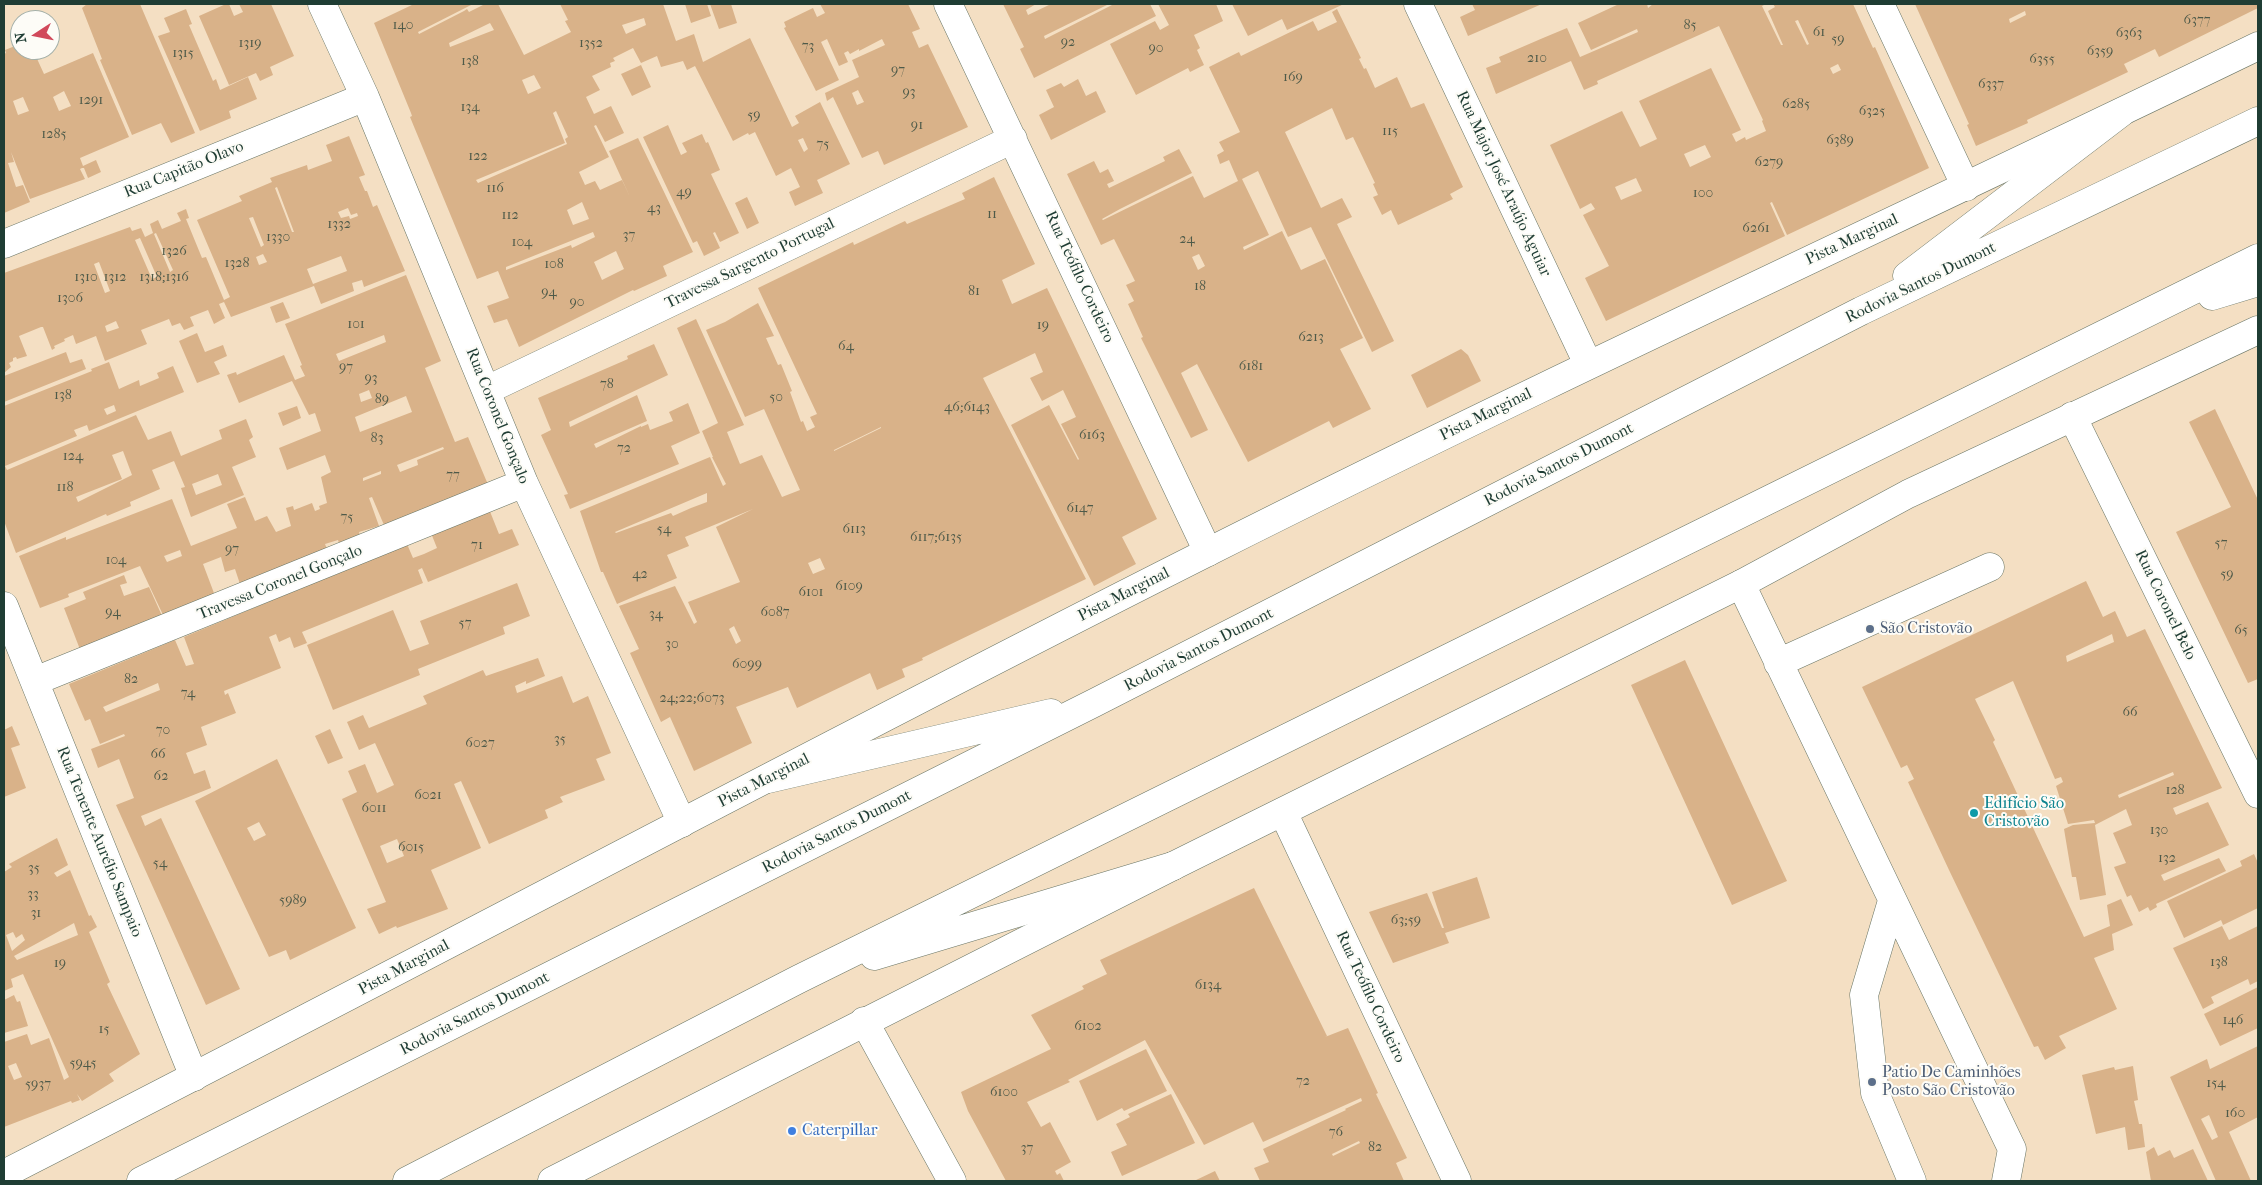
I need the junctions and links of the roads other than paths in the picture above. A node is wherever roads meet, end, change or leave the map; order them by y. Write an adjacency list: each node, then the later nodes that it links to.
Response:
1 (948, 4): 9 (main road, Rua Teófilo Cordeiro)
2 (1418, 4): 17 (main road, Rua Major José Araújo Aguiar)
3 (1880, 4): 10 (main road)
4 (326, 5): 6 (main road, Rua Coronel Gonçalo)
5 (2258, 46): 7 (main road, Pista Marginal)
6 (365, 97): 11 (main road, Rua Capitão Olavo); 18 (main road, Rua Coronel Gonçalo)
7 (2122, 112): 10 (main road, Pista Marginal); 14 (main road)
8 (2258, 121): 14 (main road, Rodovia Santos Dumont)
9 (1013, 138): 18 (main road, Travessa Sargento Portugal); 21 (main road, Rua Teófilo Cordeiro)
10 (1966, 187): 17 (main road, Pista Marginal)
11 (4, 244)
12 (2258, 258): 15 (main road)
13 (2258, 282): 15 (main road)
14 (1861, 311): 27 (main road, Rodovia Santos Dumont)
15 (2125, 324): 34 (main road)
16 (2258, 330): 19 (main road)
17 (1588, 364): 21 (main road, Pista Marginal)
18 (487, 390): 20 (main road, Rua Coronel Gonçalo)
19 (2072, 416): 23 (main road); 29 (main road, Rua Coronel Belo)
20 (524, 483): 26 (main road, Travessa Coronel Gonçalo); 31 (main road, Rua Coronel Gonçalo)
21 (1208, 552): 28 (main road, Pista Marginal)
22 (1990, 567): 25 (main road)
23 (1741, 584): 25 (main road); 30 (main road)
24 (4, 606): 26 (main road, Rua Tenente Aurélio Sampaio)
25 (1778, 663): 33 (main road)
26 (35, 681): 36 (main road, Rua Tenente Aurélio Sampaio)
27 (1094, 703): 28 (main road); 38 (main road, Rodovia Santos Dumont)
28 (768, 779): 31 (main road, Pista Marginal)
29 (2258, 794)
30 (1283, 812): 32 (main road); 42 (main road, Rua Teófilo Cordeiro)
31 (682, 823): 36 (main road, Pista Marginal)
32 (1173, 866): 34 (main road); 35 (main road)
33 (1892, 901): 43 (main road); 44 (main road)
34 (799, 979): 39 (main road)
35 (864, 1021): 40 (main road); 41 (main road)
36 (194, 1077): 37 (main road, Pista Marginal)
37 (4, 1174)
38 (141, 1181)
39 (407, 1181)
40 (552, 1181)
41 (952, 1181)
42 (1457, 1181)
43 (1912, 1181)
44 (2006, 1181)

